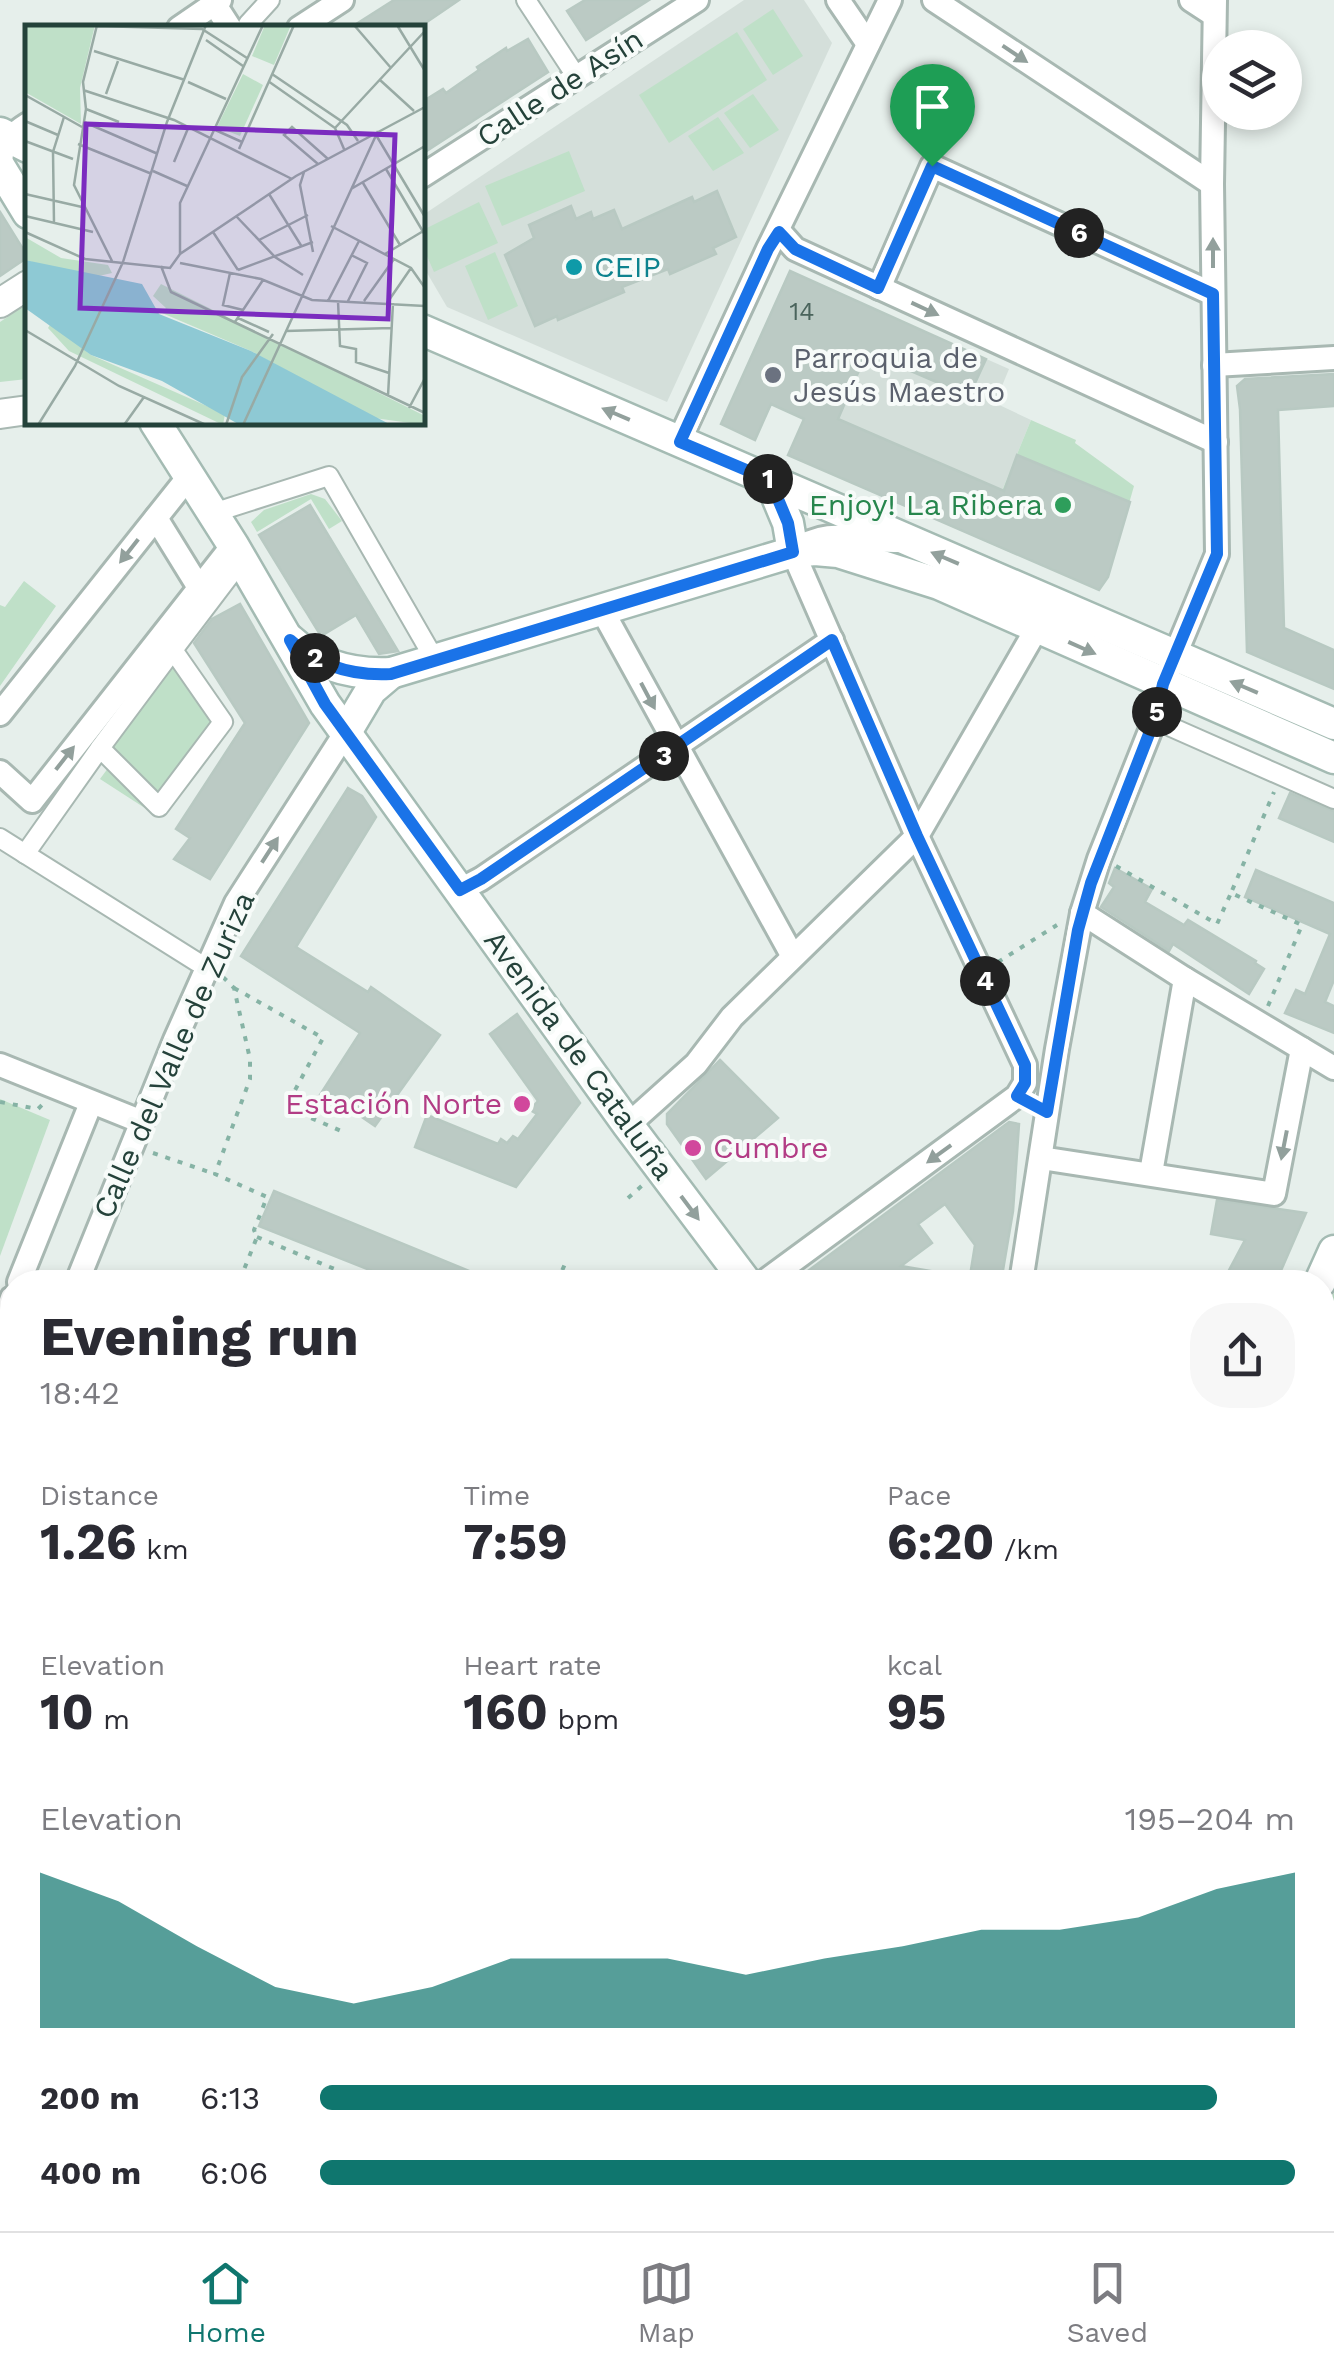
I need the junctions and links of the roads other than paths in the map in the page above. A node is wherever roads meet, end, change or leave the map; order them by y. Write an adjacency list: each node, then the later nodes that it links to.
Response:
1 (270, 0): 13 (street)
2 (342, 0): 14 (street)
3 (526, 0): 16 (street)
4 (697, 0): 16 (street, Calle de Asín)
5 (838, 0): 15 (street)
6 (890, 0): 15 (street)
7 (934, 0): 20 (street, one-way to 20)
8 (1191, 0): 10 (street)
9 (216, 1): 11 (street); 12 (street)
10 (1215, 8): 20 (street)
11 (182, 25)
12 (238, 25)
13 (240, 25)
14 (304, 25)
15 (868, 44): 22 (street)
16 (576, 76): 19 (street, Calle de Asín)
17 (16, 135): 18 (street)
18 (1, 168): 21 (main road)
19 (425, 174)
20 (1212, 184): 25 (street, one-way to 20)
21 (25, 208)
22 (779, 232): 24 (street); 33 (street)
23 (25, 287): 26 (street)
24 (878, 288): 25 (street); 34 (street, one-way to 34)
25 (1213, 294): 29 (street)
26 (0, 303)
27 (425, 330): 33 (main road, one-way to 27)
28 (1334, 358): 29 (street)
29 (1214, 365): 34 (street)
30 (25, 410): 31 (street)
31 (0, 414)
32 (157, 425): 35 (main road, Avenida de Cataluña)
33 (680, 442): 36 (main road)
34 (1216, 442): 49 (street)
35 (190, 475): 37 (main road, Avenida de Cataluña); 38 (street)
36 (770, 480): 39 (main road); 40 (main road)
37 (212, 513): 41 (main road, Avenida de Cataluña); 48 (street)
38 (156, 518): 42 (street); 51 (street, one-way to 51)
39 (905, 541): 40 (street); 49 (main road, one-way to 39)
40 (793, 552): 43 (main road); 44 (main road); 46 (street)
41 (231, 560): 42 (street); 45 (main road, Avenida de Cataluña); 47 (street)
42 (198, 586): 58 (street, one-way to 42)
43 (602, 610): 48 (main road); 56 (street, one-way to 56)
44 (1036, 628): 49 (main road, one-way to 49); 60 (street)
45 (290, 640): 50 (main road); 54 (main road, Avenida de Cataluña)
46 (832, 640): 56 (street); 60 (street)
47 (173, 650): 55 (street); 55 (street)
48 (436, 660): 50 (main road)
49 (1168, 670): 52 (main road, one-way to 49); 57 (main road); 64 (street)
50 (391, 674): 54 (main road)
51 (0, 714)
52 (1334, 724)
53 (1171, 727): 59 (street)
54 (346, 732): 63 (main road, Avenida de Cataluña); 76 (street, Calle del Valle de Zuriza, one-way to 54)
55 (100, 748): 62 (street)
56 (676, 748): 63 (street); 65 (street)
57 (1334, 758)
58 (0, 772)
59 (1334, 799)
60 (917, 836): 65 (street); 70 (street)
61 (0, 838): 62 (street)
62 (25, 854): 66 (street)
63 (460, 890): 77 (main road, Avenida de Cataluña)
64 (1076, 915): 67 (street); 68 (street)
65 (792, 955): 77 (street)
66 (198, 962)
67 (1184, 980): 69 (street); 79 (street)
68 (1057, 1049): 70 (street); 75 (street)
69 (1302, 1050): 72 (street); 79 (street, one-way to 79)
70 (1019, 1053): 73 (street)
71 (0, 1066): 74 (street)
72 (1334, 1068)
73 (1017, 1096): 75 (street); 83 (street, one-way to 83)
74 (91, 1102): 76 (street); 80 (street)
75 (1047, 1112): 78 (street)
76 (142, 1122): 81 (street, Calle del Valle de Zuriza)
77 (628, 1125): 82 (main road, Avenida de Cataluña, one-way to 82)
78 (1041, 1158): 79 (street); 84 (street)
79 (1151, 1174)
80 (24, 1270)
81 (82, 1270)
82 (737, 1270)
83 (780, 1270)
84 (1023, 1270)

